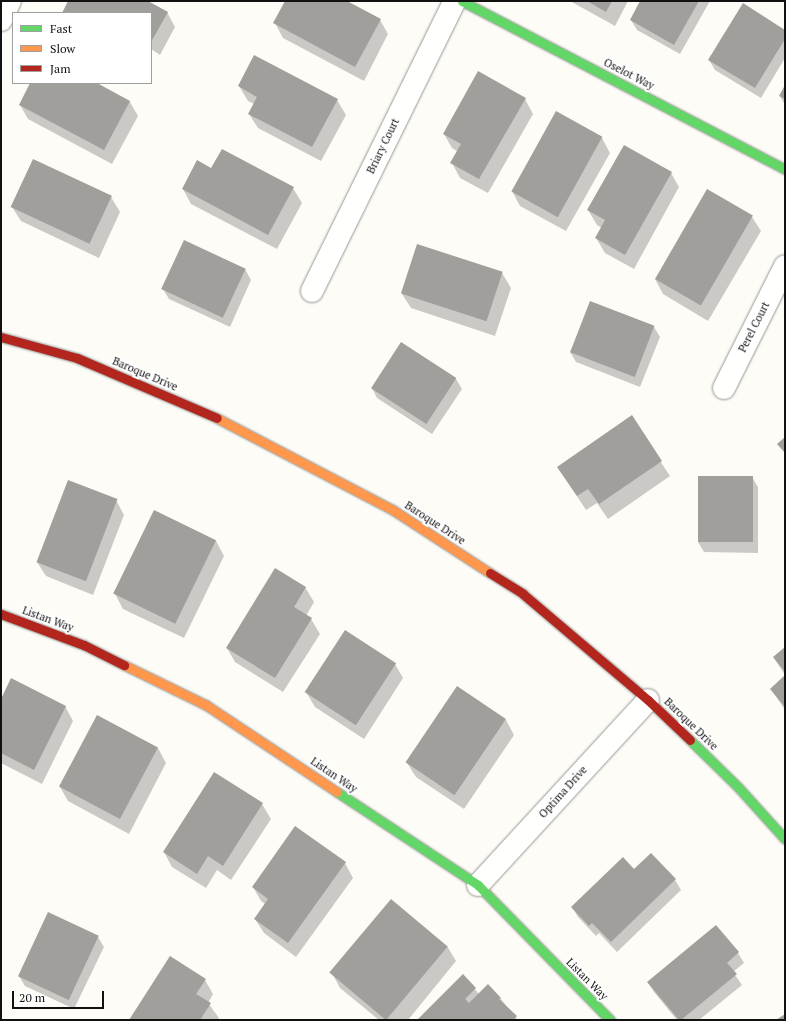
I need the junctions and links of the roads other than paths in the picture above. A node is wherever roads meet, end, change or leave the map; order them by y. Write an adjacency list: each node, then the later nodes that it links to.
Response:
1 (10, 1): 4 (street)
2 (455, 1): 7 (street, Briary Court)
3 (462, 1): 5 (street, Oselot Way)
4 (1, 20)
5 (785, 169)
6 (785, 266): 9 (street, Perel Court)
7 (312, 291)
8 (1, 338): 11 (street, Baroque Drive)
9 (724, 388)
10 (1, 614): 13 (street, Listan Way)
11 (648, 700): 12 (street, Baroque Drive); 13 (street, Optima Drive)
12 (785, 839)
13 (478, 885): 14 (street, Listan Way)
14 (610, 1020)

